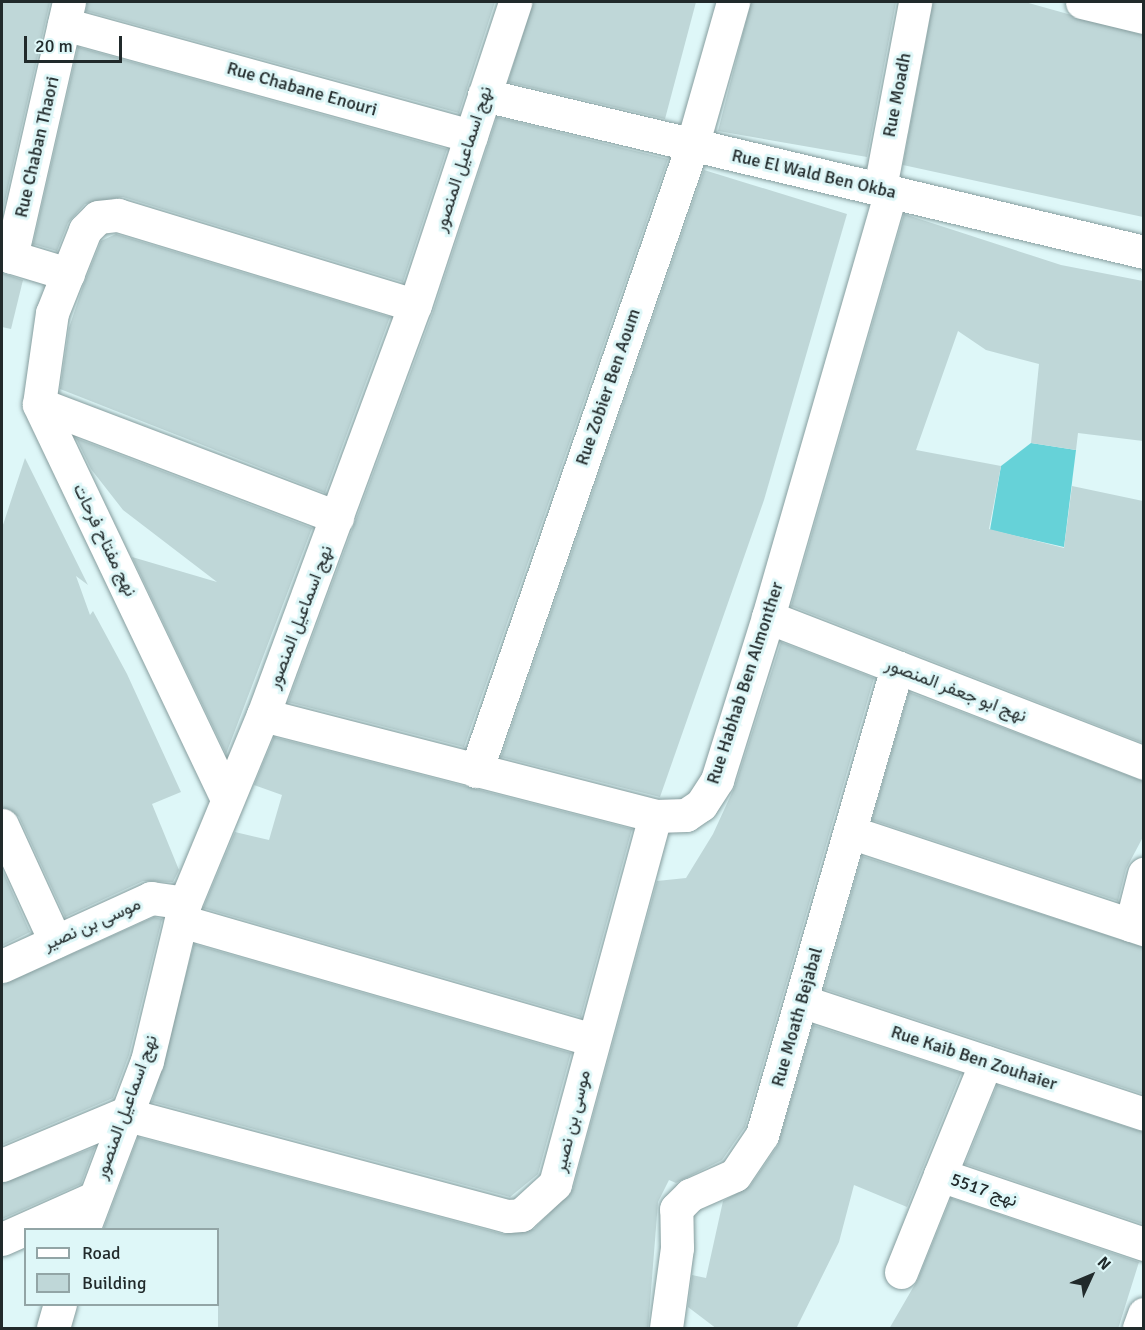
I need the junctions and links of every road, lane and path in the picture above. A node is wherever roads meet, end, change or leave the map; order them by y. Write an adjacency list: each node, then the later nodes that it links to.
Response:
1 (515, 2): 7 (street, نهج اسماعيل المنصور)
2 (733, 2): 9 (street, Rue Zobier Ben Aoum)
3 (915, 2): 10 (street, Rue Moadh)
4 (1082, 2): 6 (street)
5 (66, 13): 8 (street, Rue Chabane Enouri); 12 (street, Rue Chaban Thaori)
6 (1143, 17)
7 (484, 95): 8 (street, نهج اسماعيل المنصور); 9 (street, Rue El Wald Ben Okba)
8 (471, 136): 14 (street, نهج اسماعيل المنصور)
9 (692, 146): 10 (street, Rue El Wald Ben Okba); 21 (street, Rue Zobier Ben Aoum)
10 (886, 189): 11 (street, Rue El Wald Ben Okba); 17 (street, Rue Habhab Ben Almonther)
11 (1143, 252)
12 (6, 255): 13 (street)
13 (68, 274): 14 (street); 15 (street)
14 (415, 305): 16 (street, نهج اسماعيل المنصور)
15 (39, 404): 16 (street); 22 (street, نهج مفتاح فرحات)
16 (337, 517): 19 (street, نهج اسماعيل المنصور)
17 (768, 617): 18 (street, نهج ابو جعفر المنصور); 23 (street, Rue Habhab Ben Almonther)
18 (897, 667): 20 (street, نهج ابو جعفر المنصور); 25 (street, Rue Moath Bejabal)
19 (263, 715): 21 (street, Rue Habhab Ben Almonther); 22 (street, نهج اسماعيل المنصور)
20 (1143, 763)
21 (476, 771): 23 (street, Rue Habhab Ben Almonther)
22 (227, 799): 27 (street, نهج اسماعيل المنصور)
23 (654, 816): 32 (street)
24 (2, 825): 29 (street)
25 (850, 832): 28 (street); 31 (street, Rue Moath Bejabal)
26 (1143, 874): 28 (street)
27 (183, 912): 29 (street, موسى بن نصير); 32 (street, موسى بن نصير); 34 (street, نهج اسماعيل المنصور)
28 (1137, 927)
29 (55, 941): 30 (street, موسى بن نصير)
30 (2, 966)
31 (804, 1002): 33 (street, Rue Kaib Ben Zouhaier); 47 (street, Rue Moath Bejabal)
32 (592, 1040): 34 (street, موسى بن نصير)
33 (986, 1062): 35 (street, Rue Kaib Ben Zouhaier); 37 (street, نهج 5517)
34 (124, 1114): 36 (street); 38 (street, نهج اسماعيل المنصور)
35 (1143, 1114)
36 (2, 1165)
37 (940, 1175): 42 (street, نهج 5517); 43 (street)
38 (87, 1214): 39 (street)
39 (39, 1228)
40 (24, 1233): 41 (street)
41 (2, 1239)
42 (1143, 1244)
43 (901, 1272)
44 (60, 1306): 46 (street)
45 (1143, 1314): 48 (street)
46 (53, 1329)
47 (666, 1329)
48 (1139, 1329)

